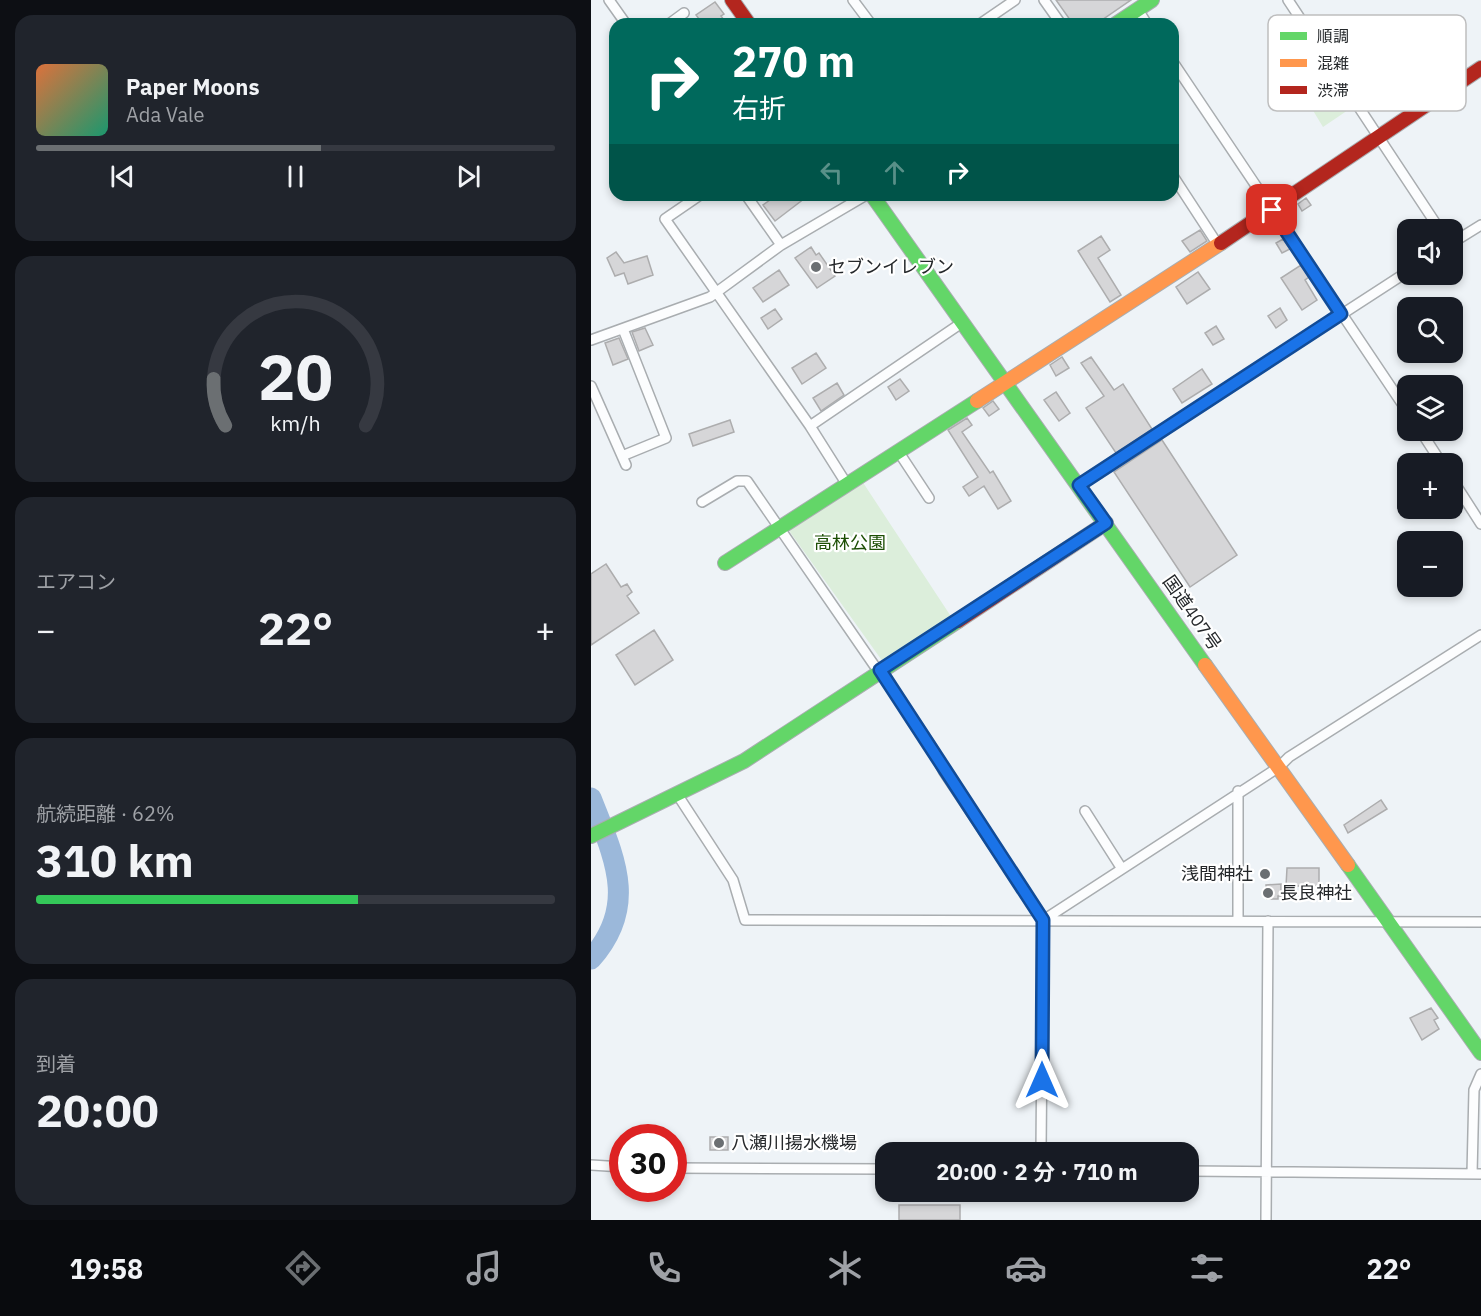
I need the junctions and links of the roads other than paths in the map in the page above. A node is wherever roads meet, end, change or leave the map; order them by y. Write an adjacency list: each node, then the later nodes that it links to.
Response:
1 (609, 0): 11 (street)
2 (732, 0): 13 (main road)
3 (853, 0): 14 (street)
4 (1015, 0): 15 (street)
5 (1044, 0): 16 (street)
6 (1152, 0): 8 (main road)
7 (1288, 0): 10 (street)
8 (1138, 10): 17 (main road); 18 (street)
9 (684, 13): 12 (street)
10 (1298, 15)
11 (622, 18)
12 (677, 18)
13 (745, 18)
14 (866, 18)
15 (989, 18)
16 (1057, 18)
17 (1125, 18)
18 (1143, 18)
19 (1481, 68): 21 (main road)
20 (1179, 71): 30 (street)
21 (1466, 78)
22 (1363, 111): 24 (street)
23 (1417, 111): 24 (main road)
24 (1380, 136): 30 (main road); 31 (street)
25 (1179, 185): 35 (street)
26 (691, 201): 37 (street)
27 (750, 201): 34 (street)
28 (856, 201): 34 (street)
29 (876, 201): 39 (main road, 国道407号)
30 (1272, 210): 35 (main road); 38 (street)
31 (1433, 219)
32 (1481, 225): 33 (street)
33 (1463, 236)
34 (781, 245): 37 (street)
35 (1218, 245): 42 (main road)
36 (1397, 278): 38 (street)
37 (716, 292): 40 (street); 45 (street)
38 (1341, 314): 44 (street); 48 (street)
39 (963, 322): 42 (main road, 国道407号); 45 (street)
40 (623, 329): 41 (street); 43 (street)
41 (591, 340)
42 (1006, 381): 46 (main road); 48 (main road, 国道407号)
43 (591, 386)
44 (1397, 396)
45 (810, 426): 47 (street)
46 (899, 451): 47 (main road); 50 (street)
47 (846, 483): 54 (main road)
48 (1079, 485): 52 (main road, 国道407号)
49 (1463, 496): 53 (street)
50 (929, 498)
51 (702, 502): 54 (street)
52 (1106, 523): 57 (main road); 58 (main road, 国道407号)
53 (1481, 524)
54 (780, 526): 55 (main road); 57 (street)
55 (725, 563)
56 (1481, 635): 58 (street)
57 (880, 670): 60 (main road); 64 (street)
58 (1279, 767): 59 (street); 67 (main road, 国道407号)
59 (1238, 791): 63 (street); 65 (street)
60 (677, 794): 62 (main road); 64 (street)
61 (1085, 811): 63 (street)
62 (591, 836)
63 (1122, 869): 64 (street)
64 (1043, 920): 65 (street); 71 (street)
65 (1238, 920): 66 (street)
66 (1268, 921): 67 (street); 77 (street)
67 (1389, 922): 68 (street); 69 (main road, 国道407号)
68 (1481, 922)
69 (1481, 1053)
70 (1481, 1074): 78 (street)
71 (1041, 1142)
72 (591, 1165): 73 (street)
73 (609, 1166)
74 (687, 1168): 75 (street)
75 (875, 1169)
76 (1199, 1171): 77 (street)
77 (1267, 1172): 78 (street); 79 (street)
78 (1477, 1174)
79 (1266, 1220)

